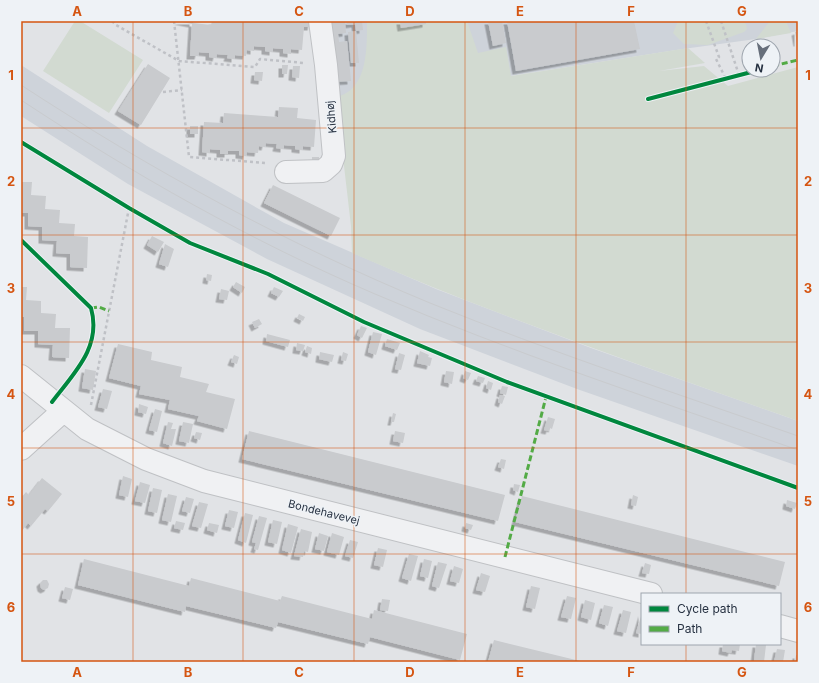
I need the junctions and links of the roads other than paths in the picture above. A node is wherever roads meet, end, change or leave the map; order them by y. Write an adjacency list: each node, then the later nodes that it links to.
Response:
1 (320, 21): 2 (street, Kidhøj)
2 (286, 172)
3 (21, 376): 4 (street, Bondehavevej)
4 (63, 411): 5 (street); 6 (street, Bondehavevej)
5 (21, 449)
6 (647, 593)
7 (781, 626): 8 (street)
8 (798, 630)

